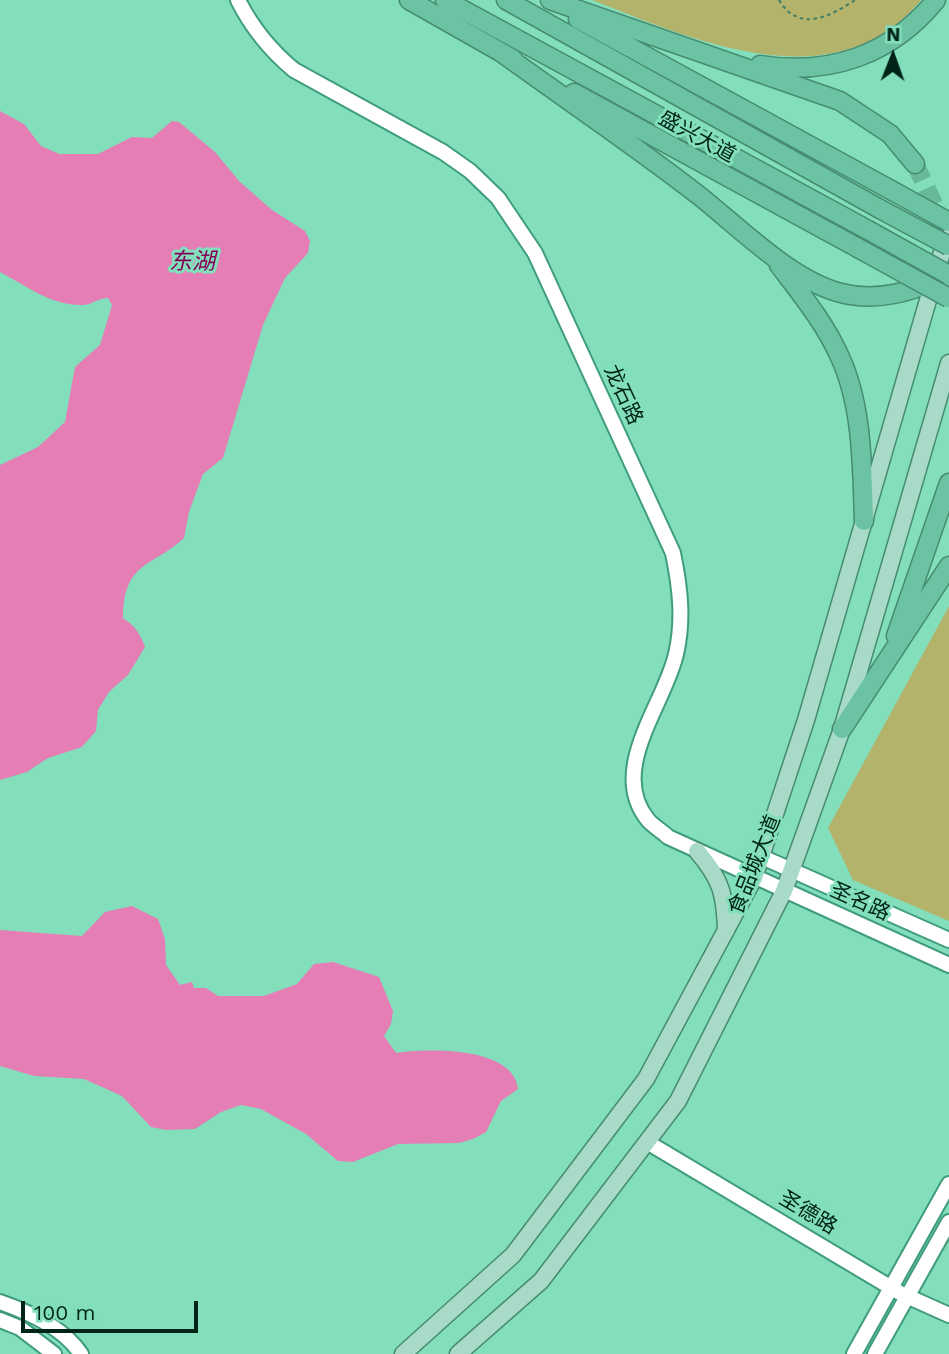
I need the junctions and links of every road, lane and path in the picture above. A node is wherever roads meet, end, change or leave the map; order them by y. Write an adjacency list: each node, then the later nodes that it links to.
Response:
1 (238, 0): 25 (street, 龙石路)
2 (409, 0): 10 (highway)
3 (445, 0): 17 (highway, 盛兴大道, bridge)
4 (506, 0): 15 (highway, 盛兴大道, bridge)
5 (542, 0): 13 (highway, bridge)
6 (550, 0): 11 (highway)
7 (779, 0): 8 (path)
8 (855, 0)
9 (936, 0): 11 (highway)
10 (502, 54): 16 (highway); 18 (highway, bridge)
11 (711, 58): 12 (highway)
12 (915, 164)
13 (949, 222)
14 (949, 228): 17 (main road, 食品城大道)
15 (949, 246)
16 (768, 251): 17 (highway); 21 (highway)
17 (944, 278): 21 (main road, 食品城大道)
18 (949, 298)
19 (949, 363): 24 (main road, 食品城大道)
20 (949, 483): 23 (highway)
21 (864, 521): 26 (main road, 食品城大道)
22 (949, 566): 23 (highway)
23 (887, 663): 24 (highway)
24 (842, 729): 27 (main road, 食品城大道)
25 (697, 850): 28 (street, 龙石路); 30 (main road)
26 (762, 857): 27 (street, 圣名路); 28 (main road, 食品城大道)
27 (792, 870): 29 (main road, 食品城大道); 31 (street, 圣名路)
28 (754, 878): 29 (street, 圣名路); 30 (main road, 食品城大道)
29 (783, 891): 32 (street, 圣名路); 33 (main road, 食品城大道)
30 (726, 935): 43 (main road, 食品城大道)
31 (949, 940)
32 (949, 965)
33 (647, 1142): 36 (street, 圣德路); 44 (main road, 食品城大道)
34 (949, 1184): 36 (street)
35 (949, 1222): 37 (street)
36 (891, 1288): 37 (street, 圣德路); 45 (street)
37 (907, 1296): 39 (street, 圣德路); 46 (street)
38 (0, 1301): 42 (street)
39 (949, 1315)
40 (0, 1320): 41 (street)
41 (54, 1354)
42 (81, 1354)
43 (403, 1354)
44 (458, 1354)
45 (854, 1354)
46 (875, 1354)

